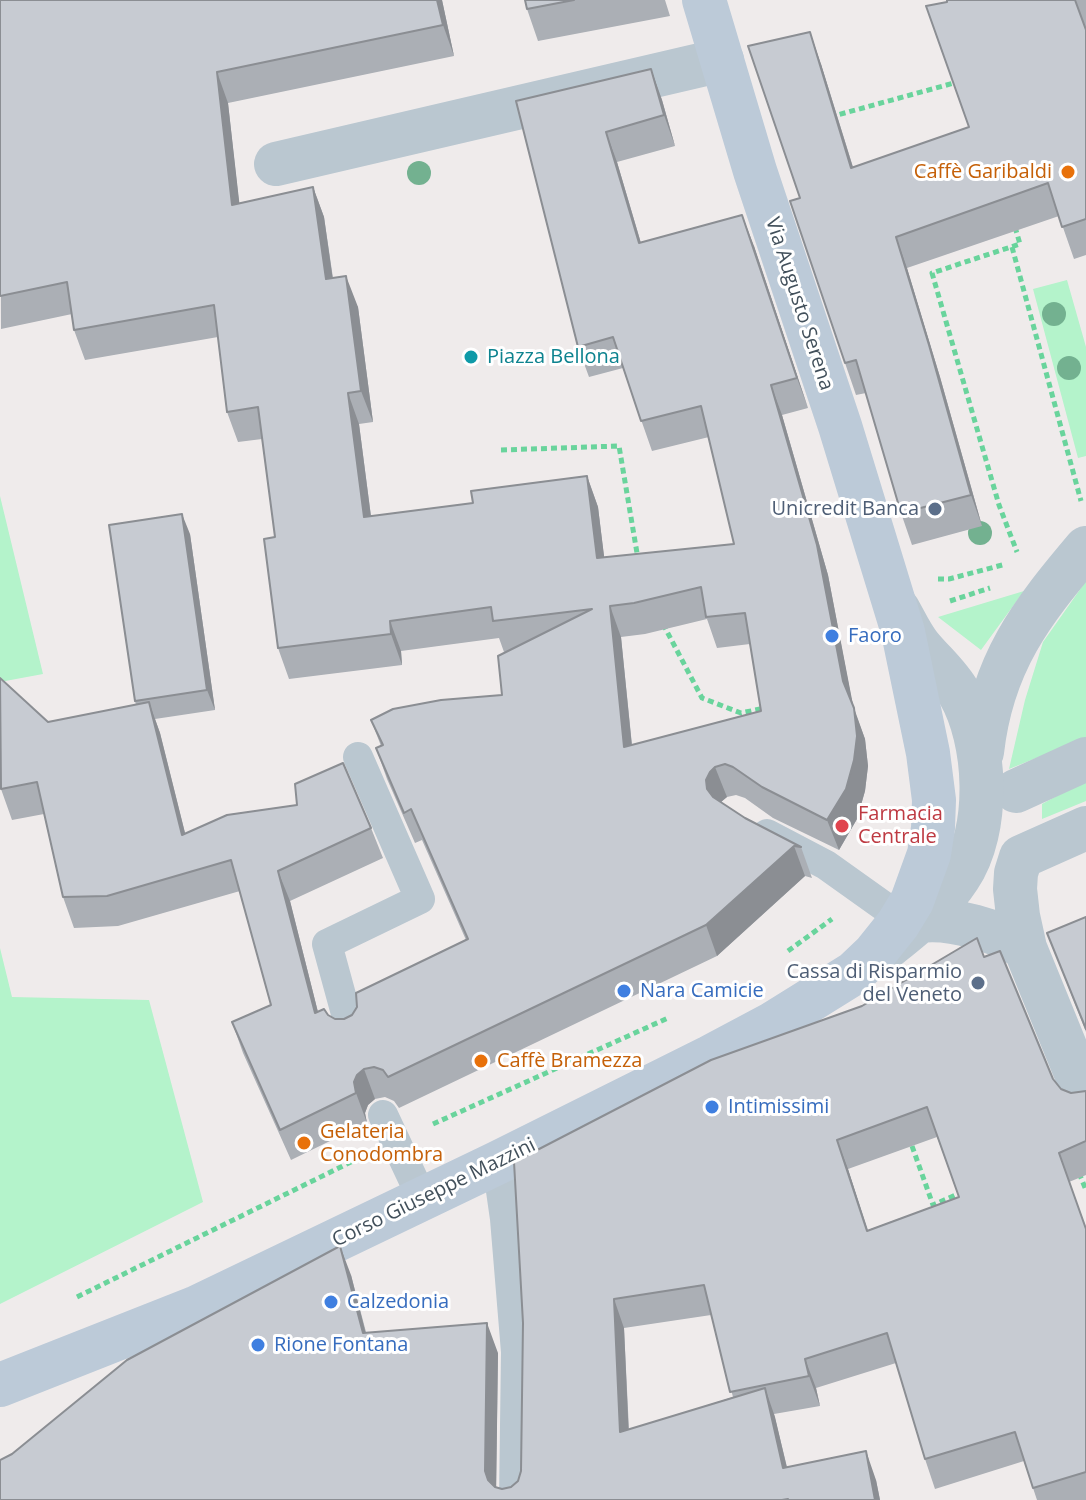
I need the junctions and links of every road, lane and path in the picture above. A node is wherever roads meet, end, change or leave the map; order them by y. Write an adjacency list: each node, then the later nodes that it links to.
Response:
1 (704, 0): 2 (main road, Via Augusto Serena)
2 (722, 60): 5 (street); 15 (main road, Via Augusto Serena)
3 (954, 83): 4 (path)
4 (820, 120)
5 (276, 164)
6 (1013, 222): 7 (path)
7 (1012, 247): 9 (path); 11 (path)
8 (501, 450): 12 (path)
9 (1081, 503)
10 (1086, 548): 20 (street)
11 (1020, 560)
12 (638, 562)
13 (1007, 564): 15 (path)
14 (1002, 584): 15 (path)
15 (904, 589): 20 (street, Via Augusto Serena); 25 (main road, Via Augusto Serena)
16 (660, 616): 17 (path)
17 (772, 707)
18 (358, 757): 29 (lane)
19 (1086, 759): 20 (street)
20 (989, 787): 23 (street); 25 (street)
21 (745, 819): 24 (lane)
22 (1086, 828): 23 (street)
23 (1025, 854): 26 (street)
24 (867, 893): 25 (lane); 27 (path)
25 (912, 922): 26 (street); 33 (main road, Corso Giuseppe Mazzini)
26 (1025, 948): 30 (street)
27 (779, 957)
28 (670, 1017): 31 (path)
29 (351, 1032)
30 (1086, 1098)
31 (390, 1128): 35 (lane); 36 (path)
32 (912, 1146): 34 (path)
33 (497, 1163): 35 (main road, Corso Giuseppe Mazzini); 40 (lane)
34 (958, 1194)
35 (422, 1198): 37 (main road, Corso Giuseppe Mazzini)
36 (72, 1299)
37 (195, 1308): 38 (main road, Corso Giuseppe Mazzini); 39 (main road)
38 (0, 1385)
39 (0, 1415)
40 (514, 1500)

